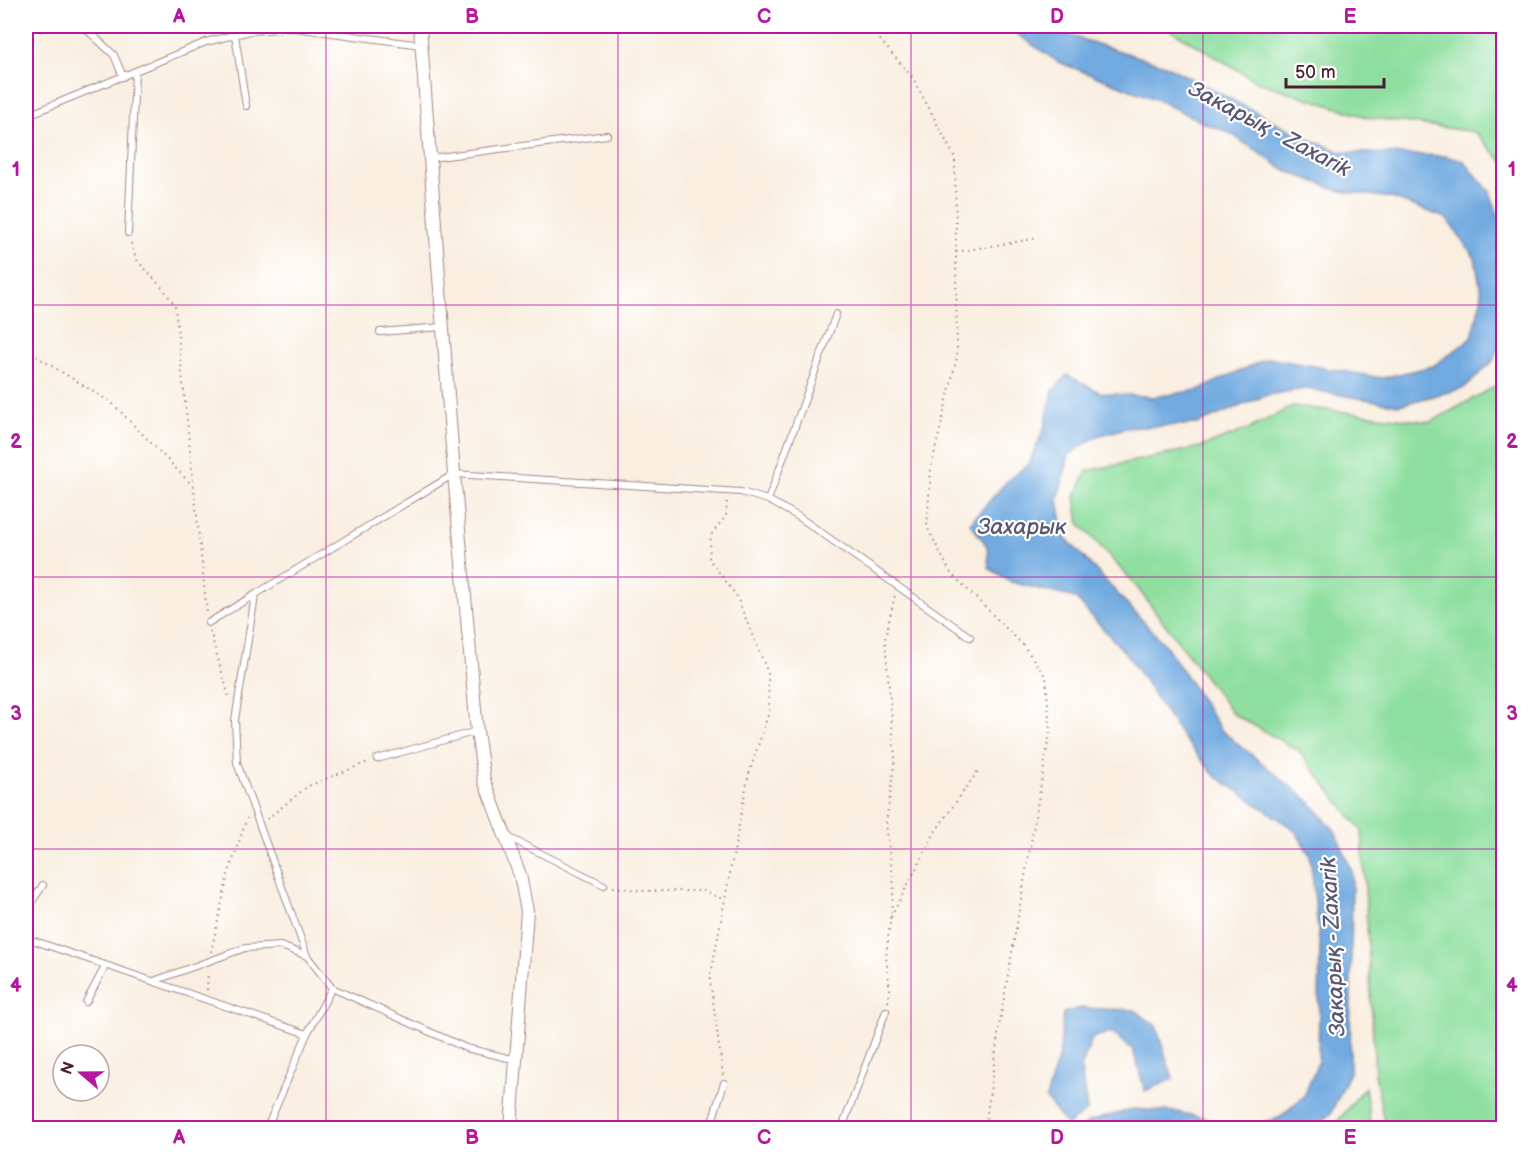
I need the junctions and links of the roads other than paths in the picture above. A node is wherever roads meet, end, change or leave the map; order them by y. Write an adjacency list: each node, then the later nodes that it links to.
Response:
1 (83, 26): 6 (lane)
2 (420, 26): 4 (street)
3 (235, 35): 4 (lane); 5 (lane); 7 (lane)
4 (421, 45): 10 (street)
5 (135, 72): 6 (lane); 11 (lane)
6 (123, 77): 8 (lane)
7 (246, 106)
8 (26, 116)
9 (607, 135): 10 (lane)
10 (430, 158): 13 (street)
11 (128, 233)
12 (836, 314): 16 (lane)
13 (443, 327): 14 (lane); 15 (street)
14 (380, 332)
15 (454, 474): 16 (lane); 17 (lane); 20 (street)
16 (768, 500): 19 (lane)
17 (255, 596): 18 (lane); 27 (lane)
18 (208, 623)
19 (970, 637)
20 (477, 731): 21 (lane); 22 (street)
21 (377, 759)
22 (505, 835): 24 (lane); 34 (street)
23 (43, 885): 25 (lane)
24 (604, 885)
25 (26, 911)
26 (26, 938): 28 (lane)
27 (307, 956): 29 (lane); 30 (lane)
28 (106, 965): 29 (lane); 31 (lane)
29 (153, 981): 33 (lane)
30 (332, 988): 33 (lane); 34 (lane)
31 (86, 1002)
32 (886, 1011): 39 (lane)
33 (307, 1034): 36 (lane)
34 (518, 1060): 37 (street)
35 (724, 1083): 38 (lane)
36 (267, 1128)
37 (512, 1128)
38 (710, 1128)
39 (842, 1128)

